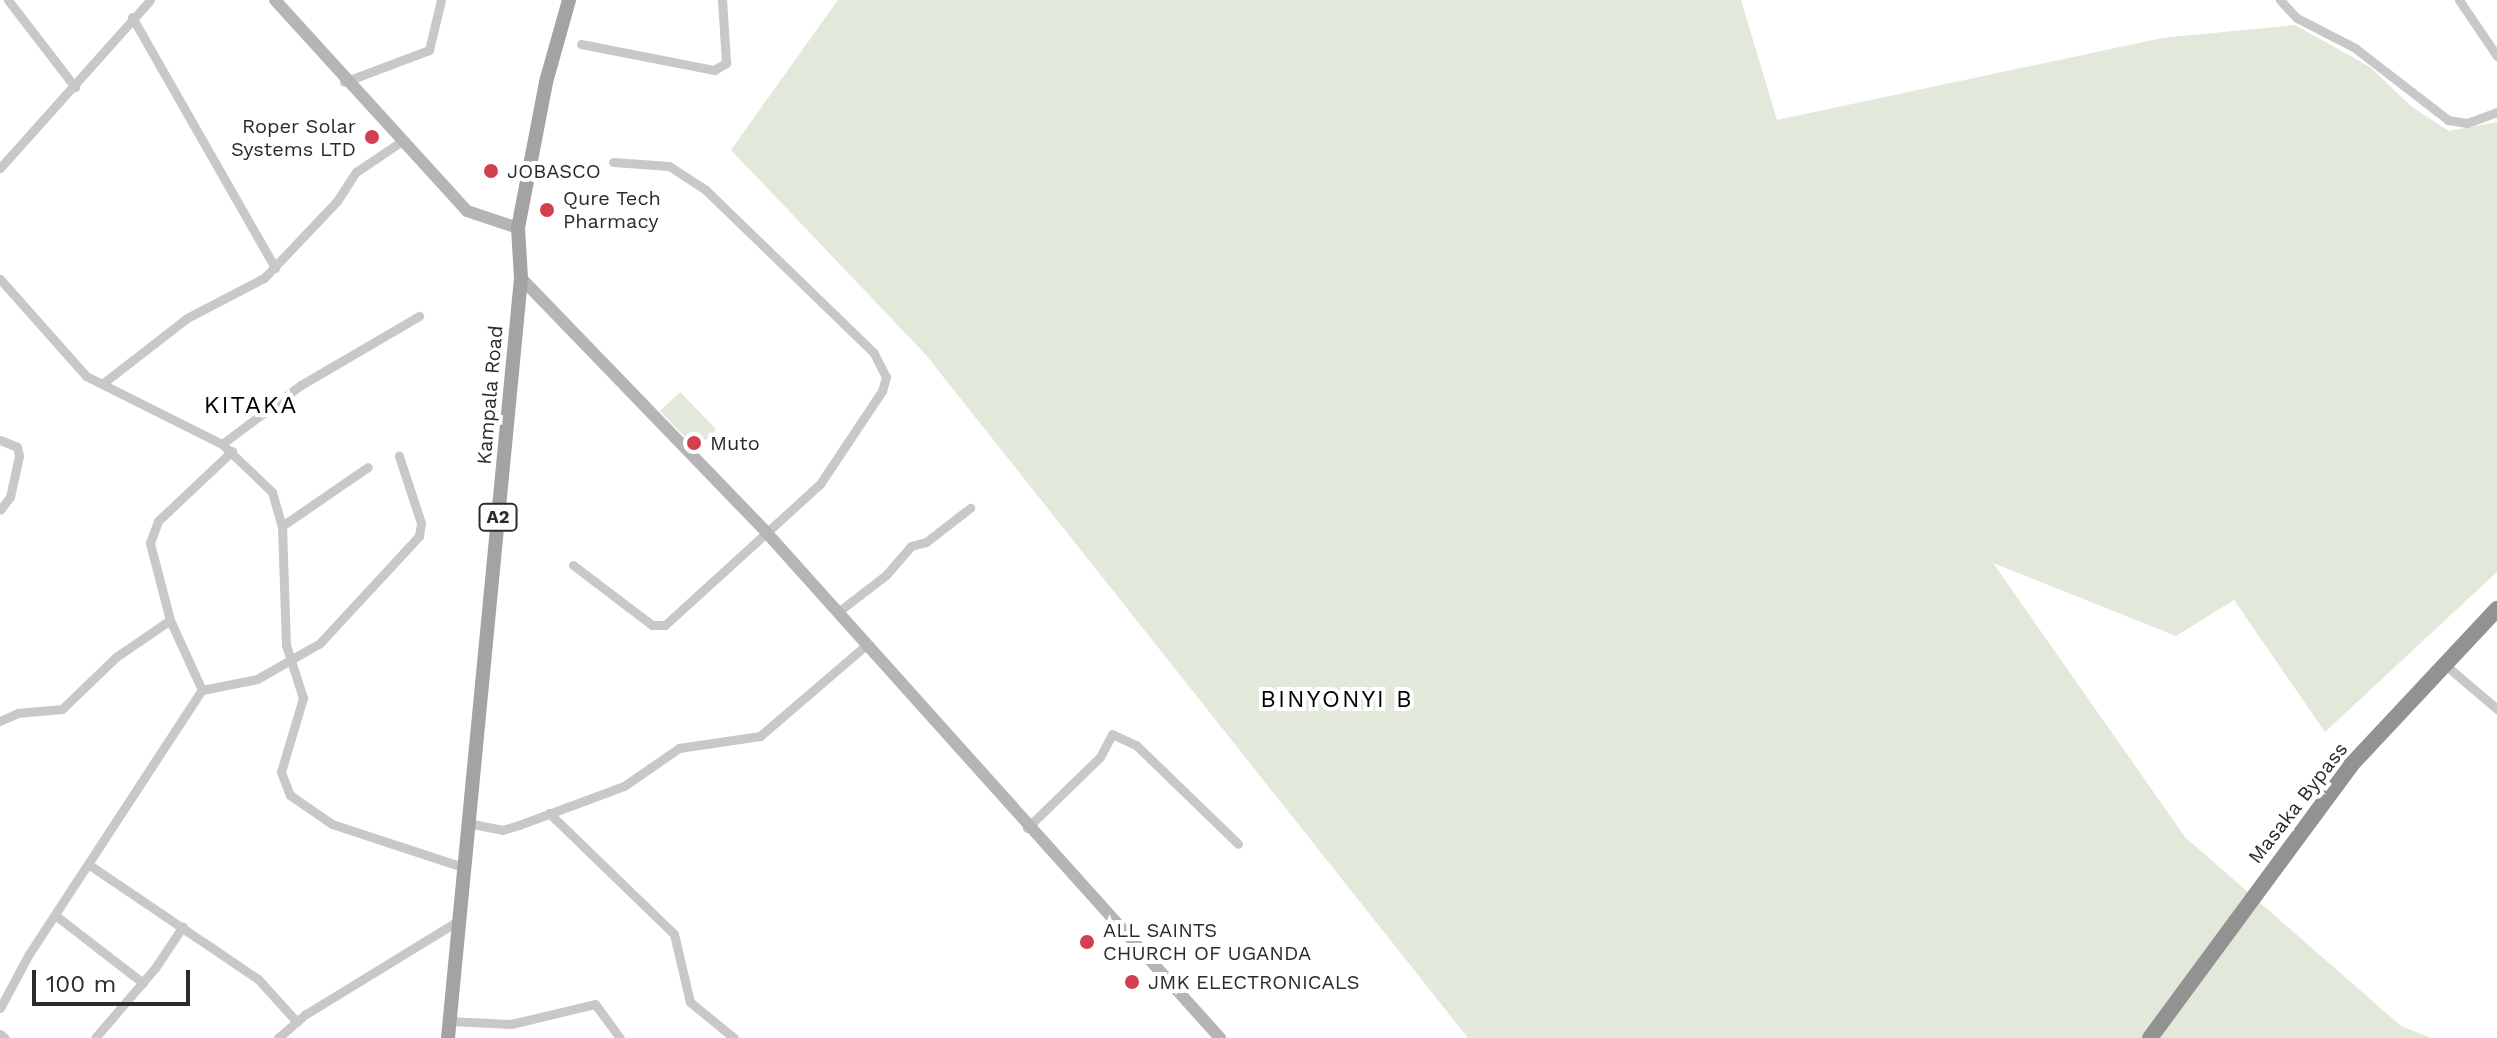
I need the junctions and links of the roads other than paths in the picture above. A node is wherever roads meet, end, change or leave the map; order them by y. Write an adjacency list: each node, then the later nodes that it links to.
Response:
1 (8, 0): 13 (street)
2 (150, 0): 9 (street)
3 (275, 0): 12 (main road)
4 (441, 0): 12 (street)
5 (569, 0): 18 (main road, Kampala Road / A2)
6 (722, 0): 10 (street)
7 (2280, 0): 14 (street)
8 (2459, 0): 11 (street)
9 (132, 17): 13 (street); 19 (street)
10 (581, 44)
11 (2497, 56)
12 (344, 82): 15 (main road)
13 (75, 87): 16 (street)
14 (2497, 112)
15 (402, 141): 18 (main road); 19 (street)
16 (2, 161)
17 (613, 162): 32 (street)
18 (518, 228): 20 (main road, Kampala Road / A2)
19 (275, 268): 23 (street)
20 (521, 278): 32 (main road); 44 (main road, Kampala Road / A2)
21 (0, 279): 23 (street)
22 (419, 316): 25 (street)
23 (102, 384): 25 (street)
24 (0, 440): 30 (street)
25 (222, 444): 26 (street)
26 (232, 451): 31 (street); 36 (street)
27 (399, 456): 38 (street)
28 (368, 467): 31 (street)
29 (970, 508): 35 (street)
30 (0, 510)
31 (282, 526): 38 (street)
32 (766, 532): 33 (street); 35 (main road)
33 (573, 565)
34 (2497, 609): 39 (highway, Masaka Bypass)
35 (838, 612): 37 (main road)
36 (170, 620): 40 (street); 42 (street)
37 (866, 645): 43 (street); 45 (main road)
38 (290, 662): 40 (street); 48 (street)
39 (2443, 663): 41 (street); 62 (highway, Masaka Bypass)
40 (202, 690): 47 (street)
41 (2497, 709)
42 (0, 721)
43 (549, 813): 44 (street); 61 (street)
44 (467, 823): 48 (main road, Kampala Road / A2)
45 (1027, 828): 46 (street); 56 (main road)
46 (1238, 844)
47 (88, 864): 49 (street); 51 (street)
48 (463, 867): 50 (main road, Kampala Road / A2)
49 (55, 915): 52 (street); 53 (street)
50 (456, 922): 54 (main road, Kampala Road / A2); 55 (street)
51 (183, 926): 52 (street); 55 (street)
52 (143, 983): 57 (street)
53 (0, 1008)
54 (449, 1021): 59 (main road, Kampala Road / A2); 60 (street)
55 (297, 1022): 58 (street)
56 (1214, 1037)
57 (95, 1038)
58 (278, 1038)
59 (448, 1038)
60 (620, 1038)
61 (734, 1038)
62 (2150, 1038)

